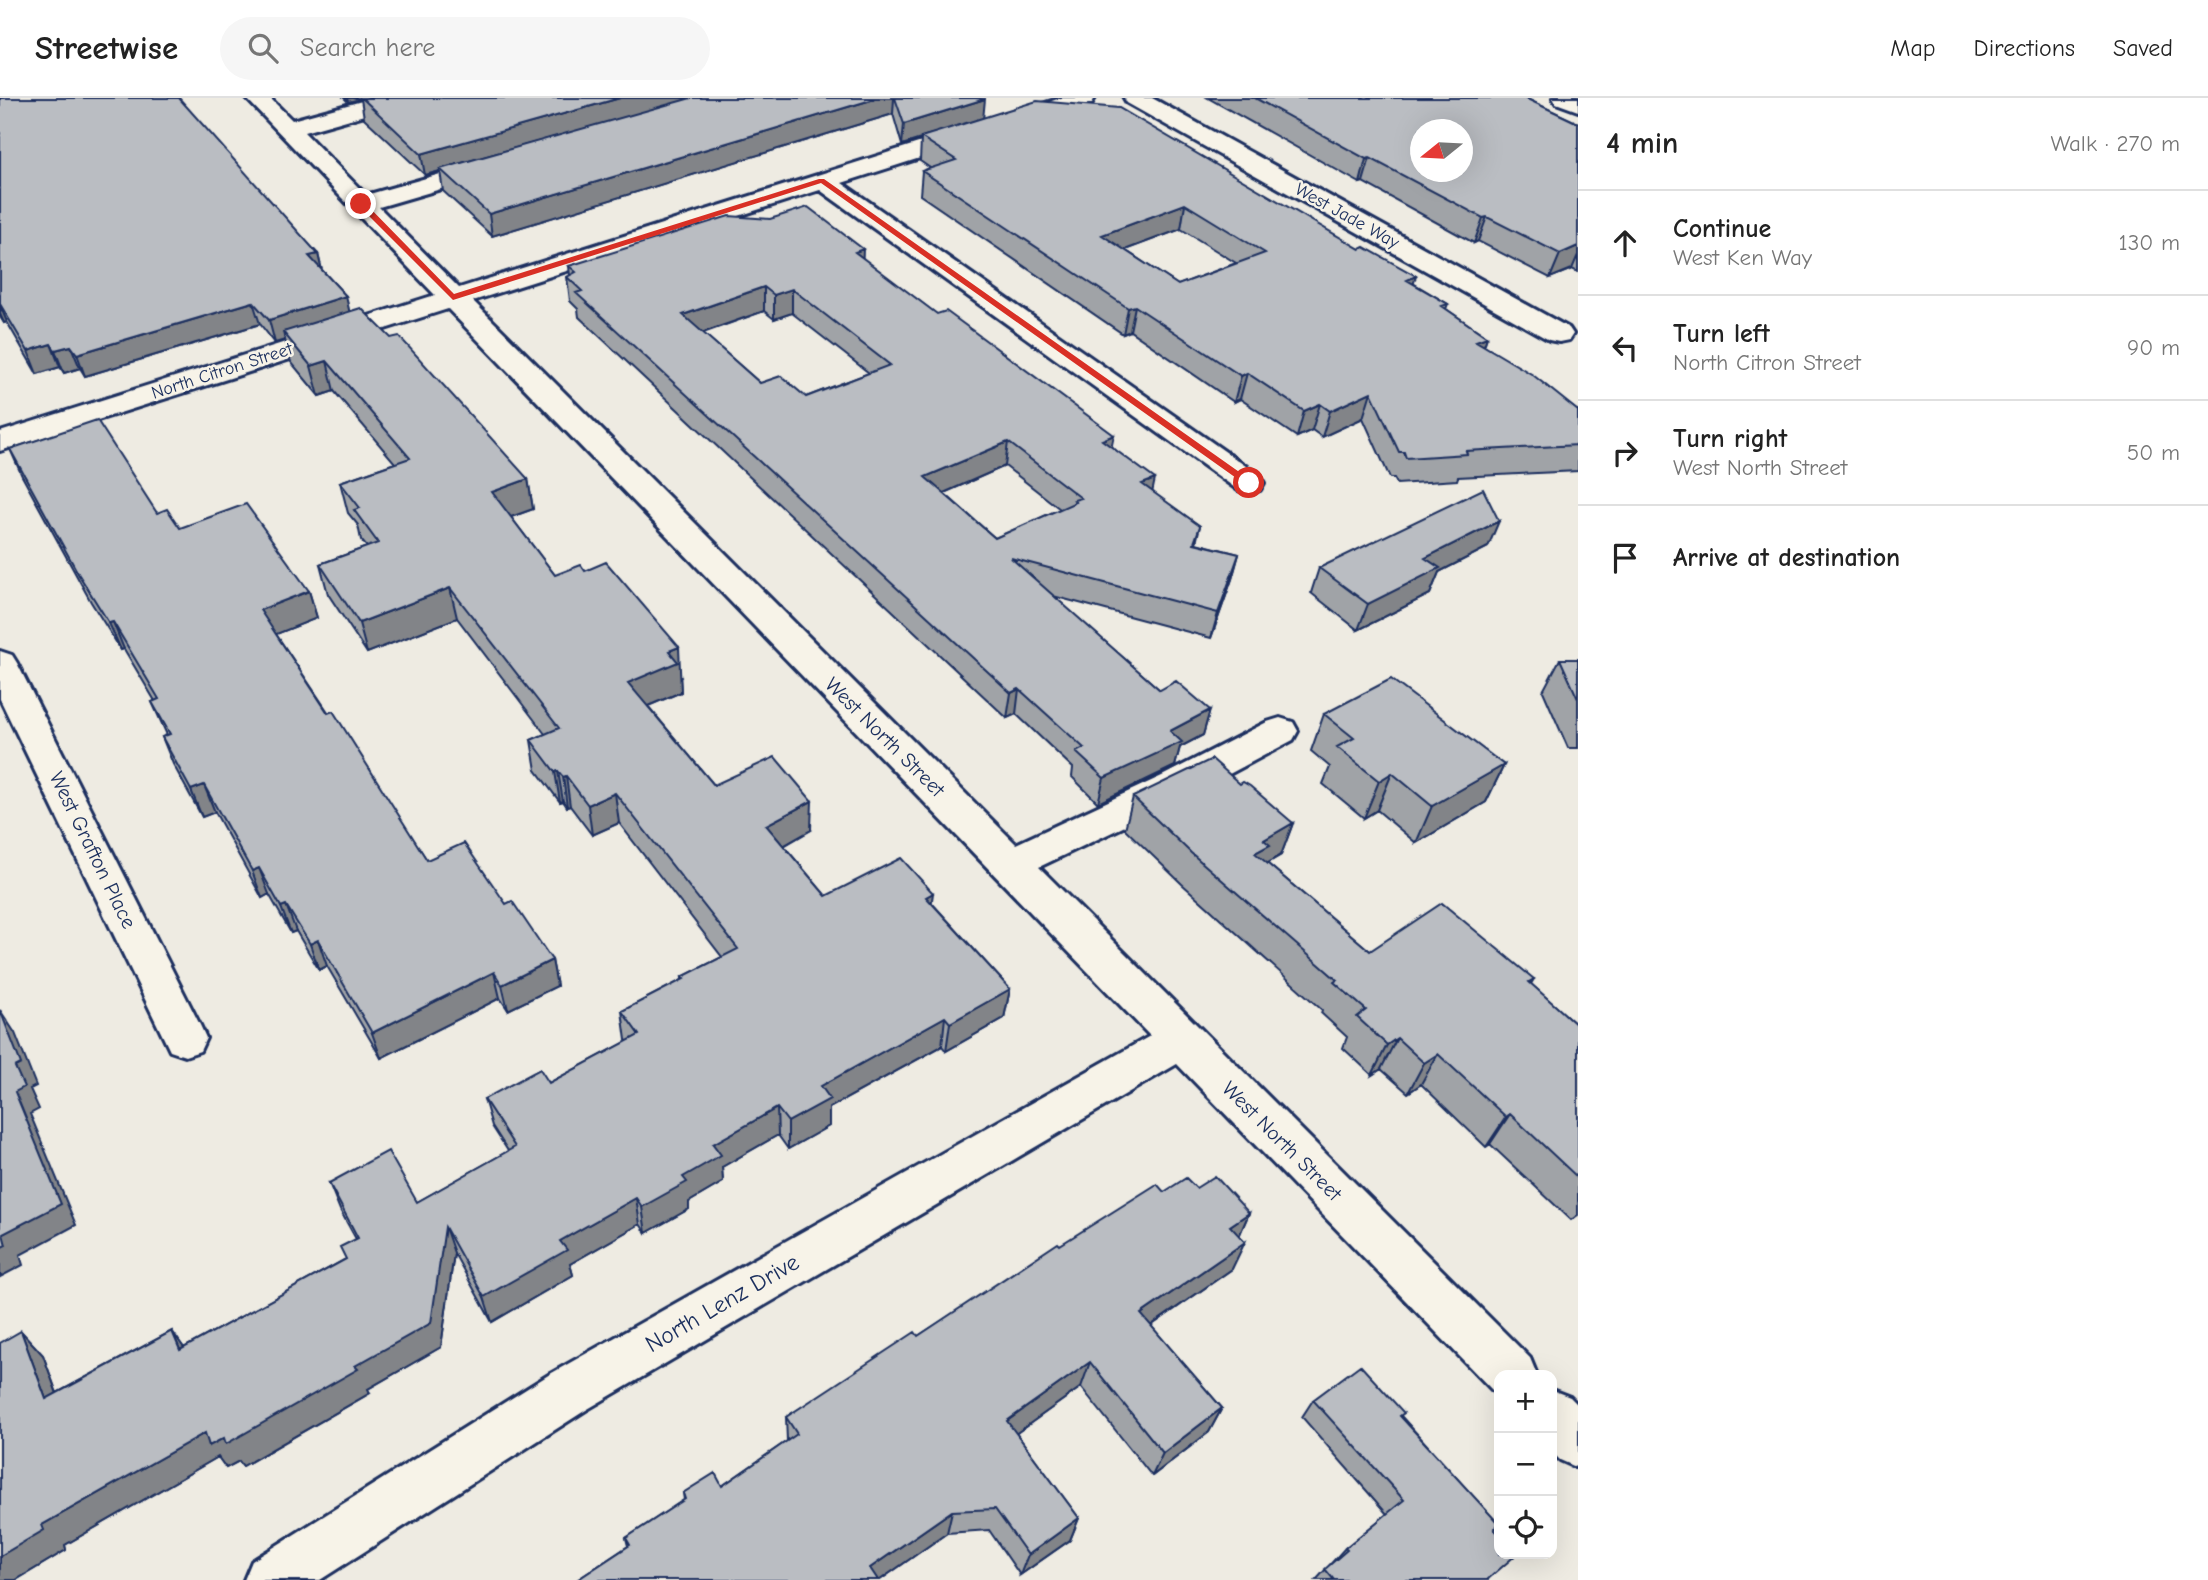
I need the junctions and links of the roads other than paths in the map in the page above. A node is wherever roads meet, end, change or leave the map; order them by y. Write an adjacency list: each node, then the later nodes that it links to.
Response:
1 (257, 98): 7 (street, West North Street)
2 (399, 98): 7 (street)
3 (1084, 98): 9 (street, North Citron Street)
4 (1135, 98): 12 (street, West Jade Way)
5 (1564, 98): 6 (street)
6 (1578, 104)
7 (287, 129): 10 (street, West North Street)
8 (506, 162): 10 (street)
9 (822, 180): 11 (street, North Citron Street); 14 (street)
10 (361, 204): 11 (street, West North Street)
11 (453, 298): 13 (street, North Citron Street); 17 (street, West North Street)
12 (1559, 334)
13 (0, 442)
14 (1249, 483)
15 (0, 663): 18 (street, West Grafton Place)
16 (1280, 731): 17 (street)
17 (1010, 864): 19 (street, West North Street)
18 (185, 1038)
19 (1182, 1039): 20 (street, West North Street); 23 (street, North Lenz Drive)
20 (1507, 1370)
21 (1557, 1420): 22 (street)
22 (1578, 1442)
23 (271, 1580)

